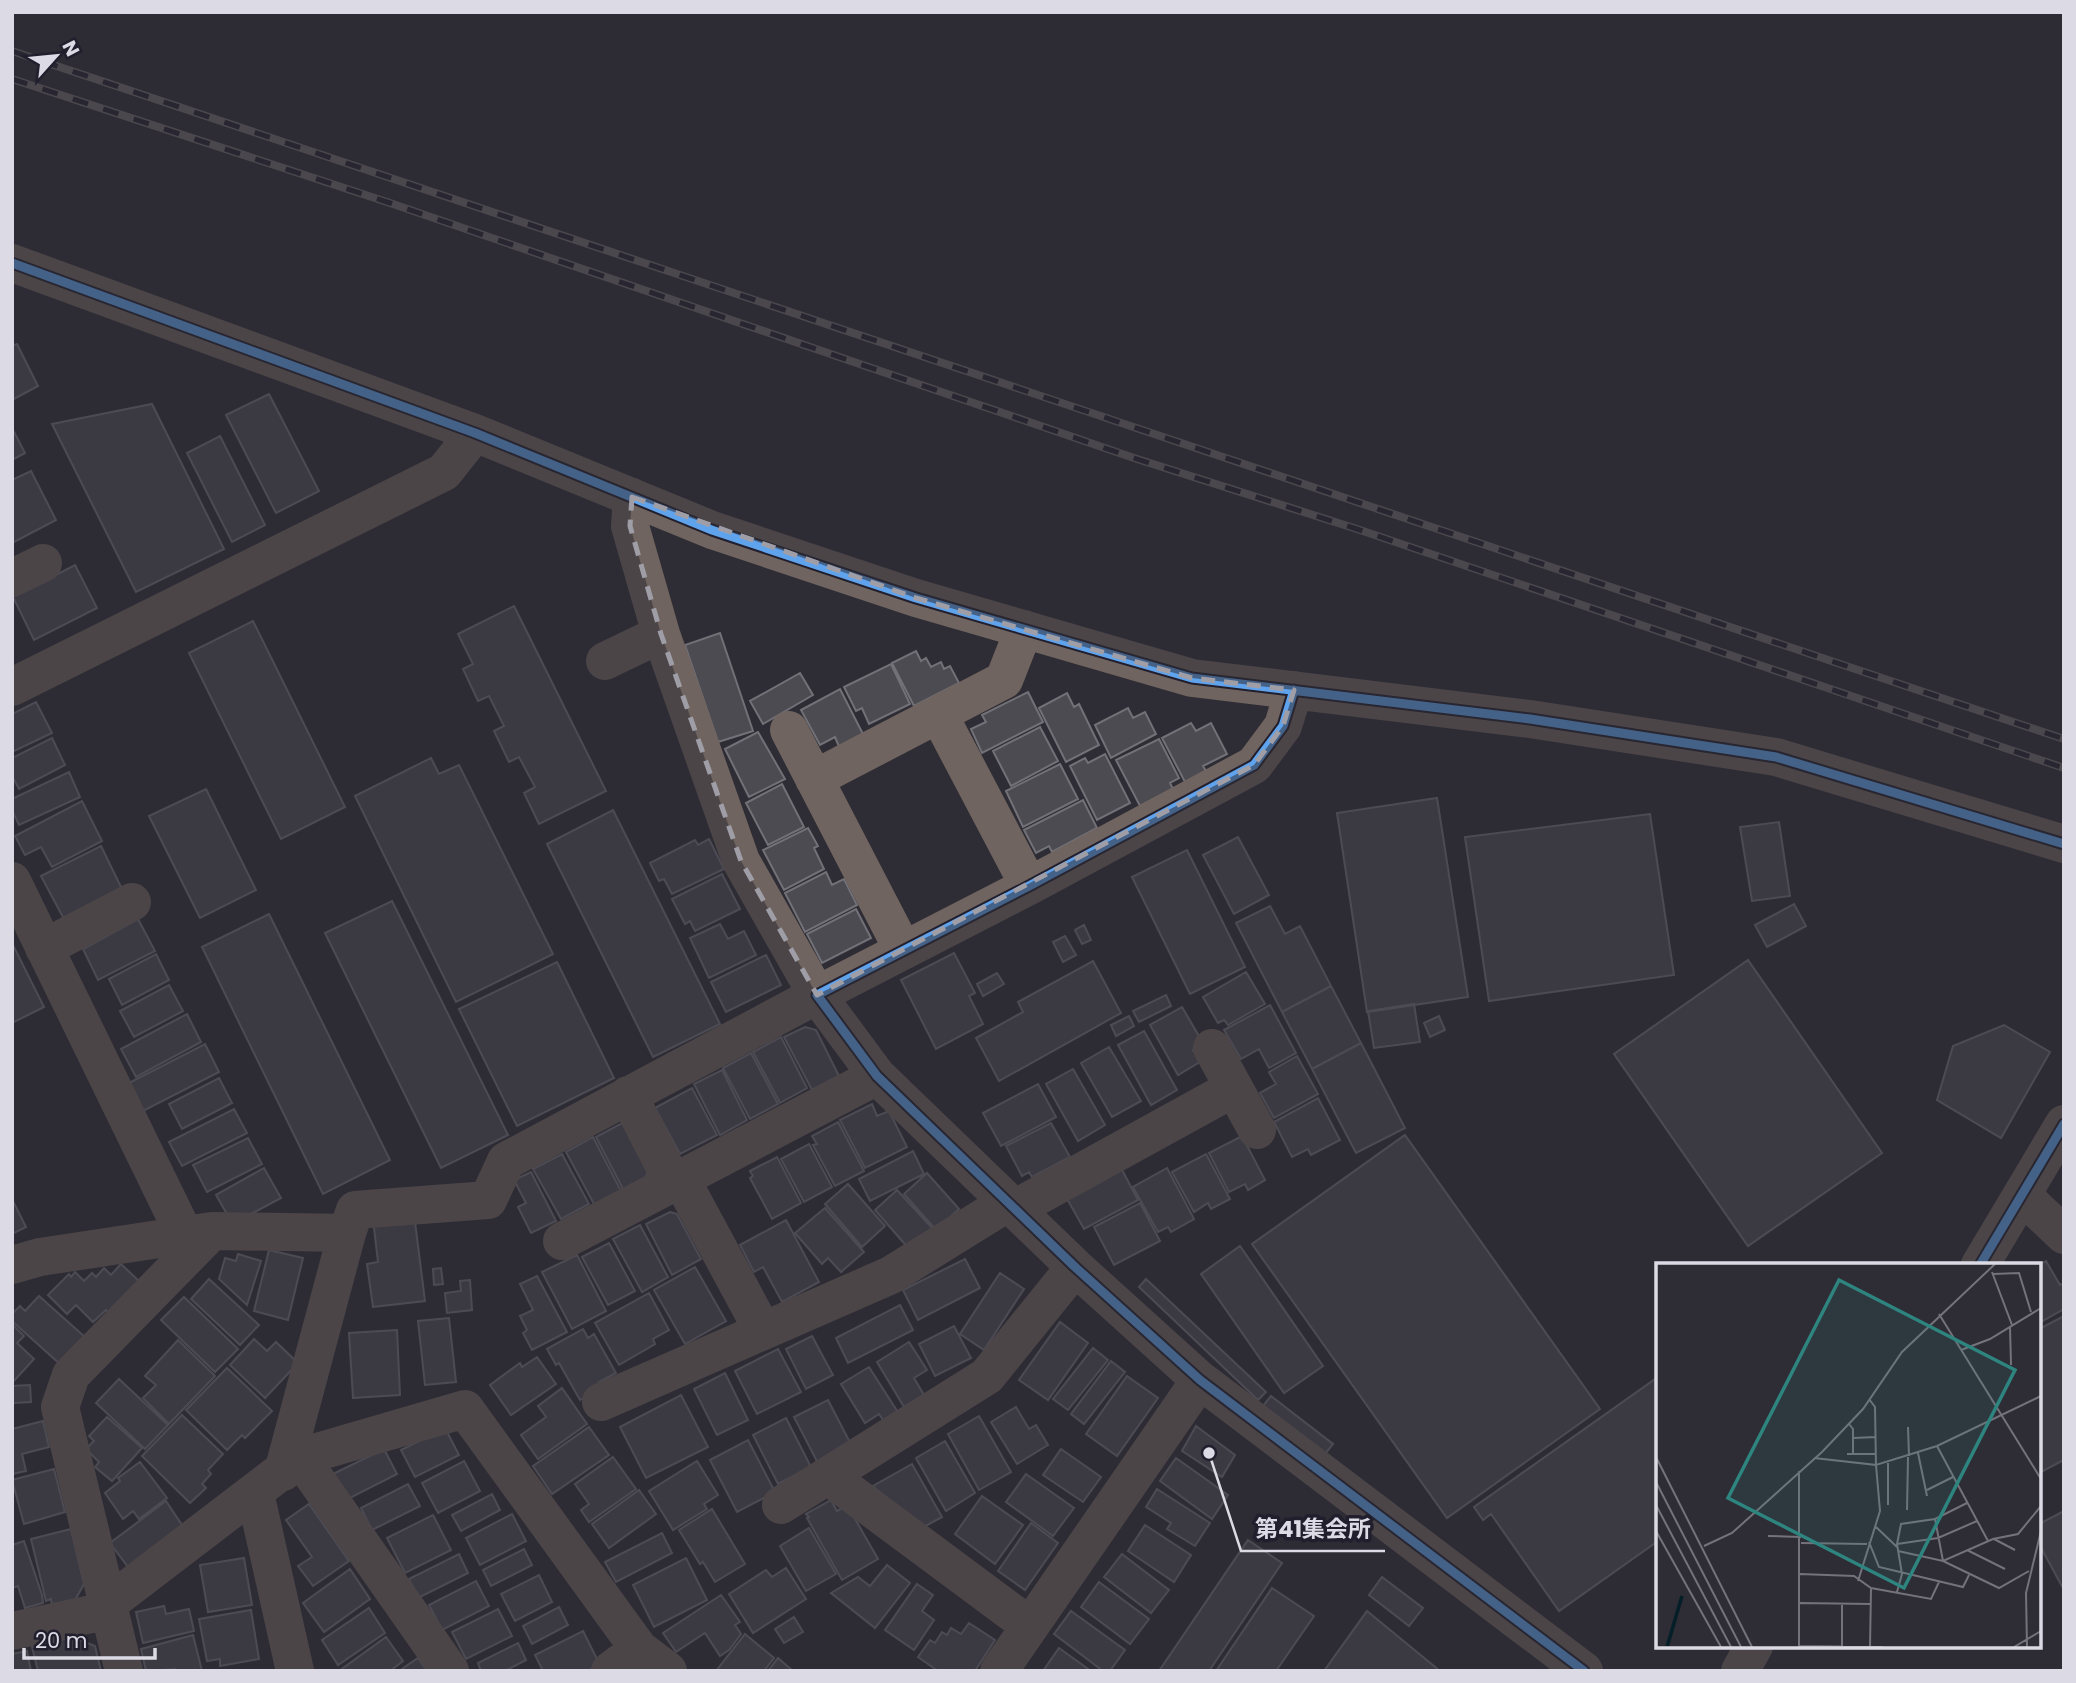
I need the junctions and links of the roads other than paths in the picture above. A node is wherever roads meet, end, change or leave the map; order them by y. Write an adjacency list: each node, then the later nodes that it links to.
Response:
1 (12, 263): 2 (street)
2 (475, 433): 3 (street); 7 (street)
3 (632, 497): 4 (street); 5 (street)
4 (1024, 629): 8 (street); 9 (street)
5 (661, 634): 6 (street); 18 (street)
6 (605, 661)
7 (12, 687)
8 (1294, 690): 12 (street); 14 (street)
9 (939, 715): 11 (street); 14 (street)
10 (789, 730): 11 (street)
11 (814, 779): 17 (street)
12 (2064, 844)
13 (12, 881): 16 (street)
14 (1029, 886): 17 (street)
15 (132, 902): 16 (street)
16 (44, 948): 28 (street)
17 (903, 950): 18 (street)
18 (817, 995): 20 (street); 22 (street)
19 (1212, 1048): 21 (street)
20 (877, 1076): 25 (street); 27 (street)
21 (1234, 1088): 24 (street); 27 (street)
22 (628, 1095): 25 (street); 29 (street)
23 (2064, 1124): 26 (street)
24 (1258, 1130)
25 (677, 1181): 31 (street); 35 (street)
26 (2022, 1195): 30 (street); 32 (street)
27 (1010, 1206): 34 (street); 35 (street)
28 (198, 1232): 29 (street); 33 (street); 41 (street)
29 (347, 1233): 38 (street)
30 (2064, 1235)
31 (562, 1241)
32 (1981, 1263)
33 (12, 1265)
34 (1075, 1268): 36 (street); 39 (street)
35 (763, 1331): 37 (street)
36 (1200, 1380): 42 (street); 50 (street)
37 (601, 1402)
38 (279, 1474): 41 (street); 45 (street); 47 (street); 48 (street)
39 (828, 1476): 40 (street); 42 (street)
40 (781, 1506)
41 (109, 1605): 43 (street); 46 (street)
42 (1030, 1626): 49 (street)
43 (12, 1631)
44 (1753, 1648): 51 (street)
45 (639, 1663)
46 (124, 1671)
47 (295, 1671)
48 (450, 1671)
49 (999, 1671)
50 (1584, 1671)
51 (1740, 1671)

